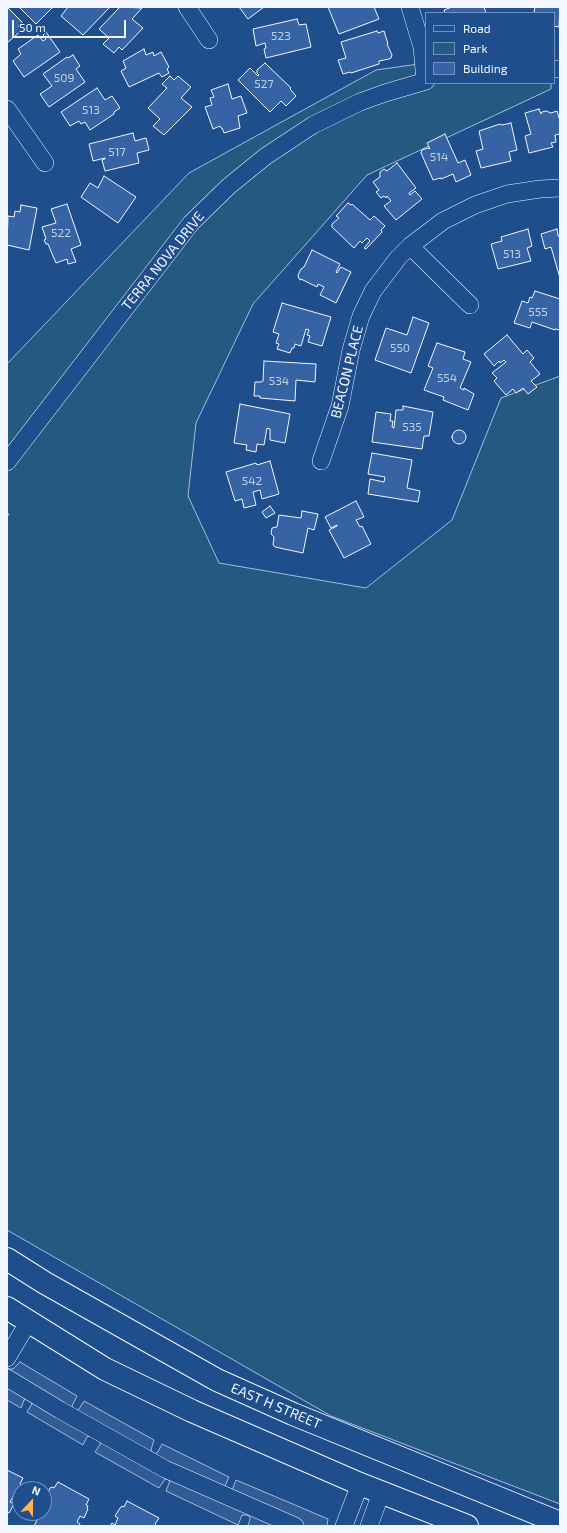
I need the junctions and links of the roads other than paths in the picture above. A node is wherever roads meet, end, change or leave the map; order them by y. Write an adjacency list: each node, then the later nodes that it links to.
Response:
1 (187, 7): 3 (street)
2 (410, 7): 4 (street)
3 (209, 40)
4 (425, 72)
5 (425, 81): 12 (street, TERRA NOVA DRIVE)
6 (7, 109): 7 (street)
7 (45, 163)
8 (560, 188): 9 (street, BEACON PLACE)
9 (410, 246): 10 (street); 11 (street, BEACON PLACE)
10 (470, 305)
11 (321, 461)
12 (7, 462)
13 (7, 1259): 20 (main road, EAST H STREET)
14 (8, 1309): 15 (main road)
15 (29, 1321): 16 (street); 18 (main road)
16 (7, 1358)
17 (7, 1378): 21 (street)
18 (360, 1484): 19 (main road); 22 (street)
19 (381, 1493): 23 (street); 24 (main road)
20 (560, 1523)
21 (295, 1526)
22 (344, 1526)
23 (369, 1526)
24 (467, 1526)

